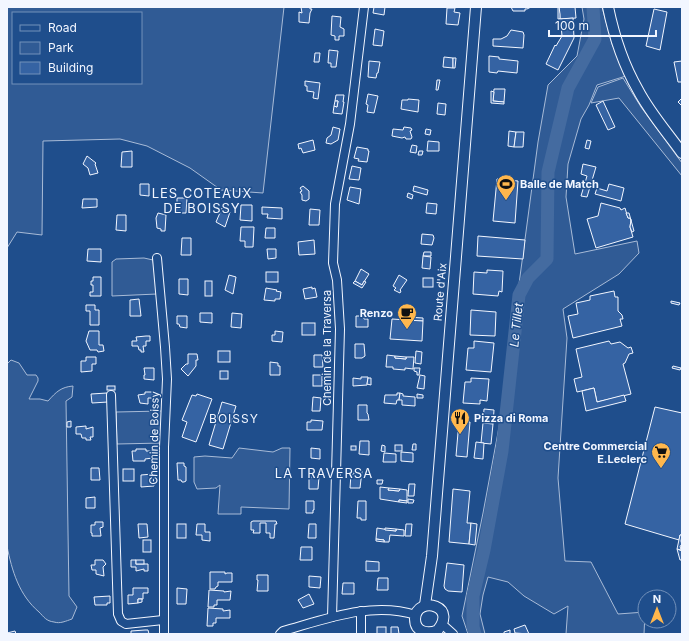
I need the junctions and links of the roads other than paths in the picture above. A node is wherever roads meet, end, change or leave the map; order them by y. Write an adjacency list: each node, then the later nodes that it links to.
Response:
1 (364, 7): 12 (street, Chemin de la Traversa)
2 (476, 7): 7 (main road, Route d'Aix)
3 (608, 7): 4 (main road)
4 (682, 153)
5 (157, 258): 13 (street, Chemin de Boissy)
6 (111, 395): 13 (street)
7 (429, 578): 8 (main road, Route d'Aix); 9 (main road, Route d'Aix)
8 (425, 605): 9 (main road); 11 (main road)
9 (437, 606): 14 (main road)
10 (361, 611): 11 (street); 12 (street); 18 (street)
11 (416, 615): 15 (main road)
12 (332, 617): 17 (street)
13 (164, 620): 16 (street, Chemin de Boissy)
14 (438, 630): 15 (main road); 19 (street)
15 (420, 631)
16 (164, 634)
17 (280, 634)
18 (361, 634)
19 (453, 634)

